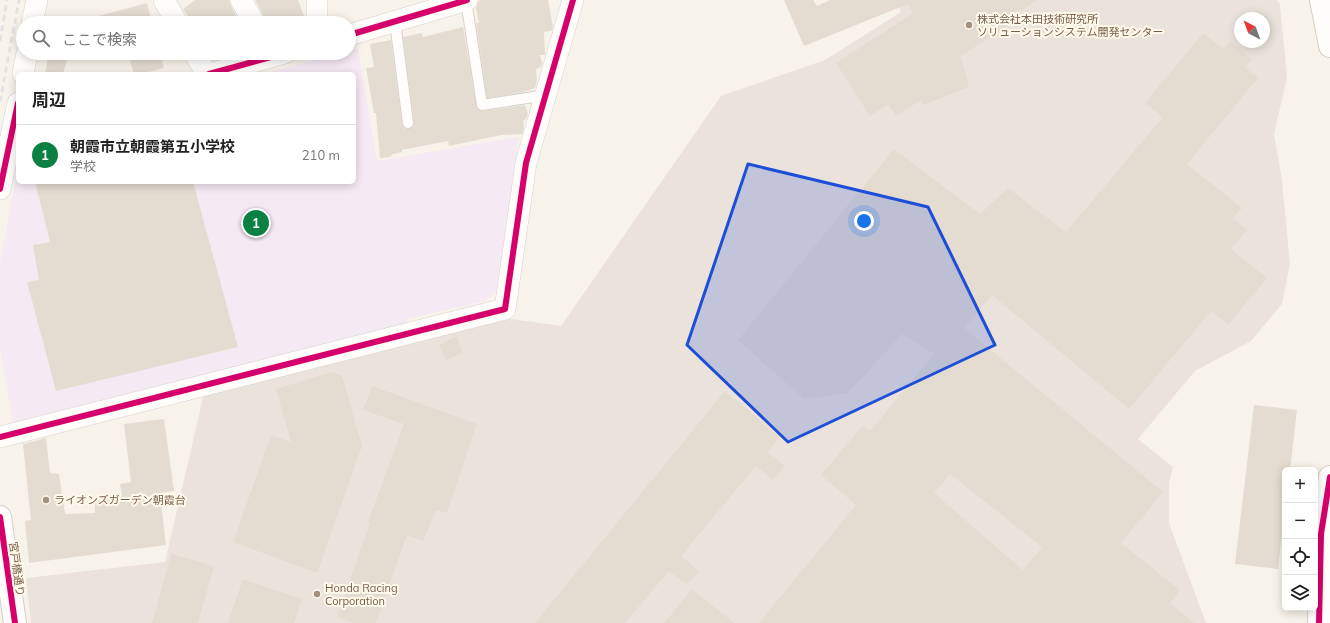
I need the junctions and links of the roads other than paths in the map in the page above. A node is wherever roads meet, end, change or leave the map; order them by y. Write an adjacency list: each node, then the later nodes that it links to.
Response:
1 (37, 0): 8 (street)
2 (164, 0): 9 (street)
3 (241, 0): 10 (street)
4 (317, 0): 11 (street)
5 (467, 0): 12 (street); 21 (lane)
6 (574, 0): 21 (street)
7 (1321, 0): 14 (street)
8 (34, 16)
9 (173, 16)
10 (250, 16)
11 (317, 16)
12 (395, 22): 13 (street); 23 (lane)
13 (356, 33)
14 (1330, 46)
15 (26, 60): 18 (street)
16 (199, 60): 19 (street)
17 (256, 60): 20 (street)
18 (23, 72)
19 (207, 72)
20 (215, 72)
21 (546, 95): 26 (street)
22 (16, 110): 24 (street)
23 (408, 123)
24 (11, 126): 25 (street)
25 (0, 189)
26 (0, 438)
27 (1330, 476): 29 (street)
28 (0, 518): 30 (street, 宮戸橋通り)
29 (1326, 533): 31 (street)
30 (15, 623)
31 (1319, 623)

